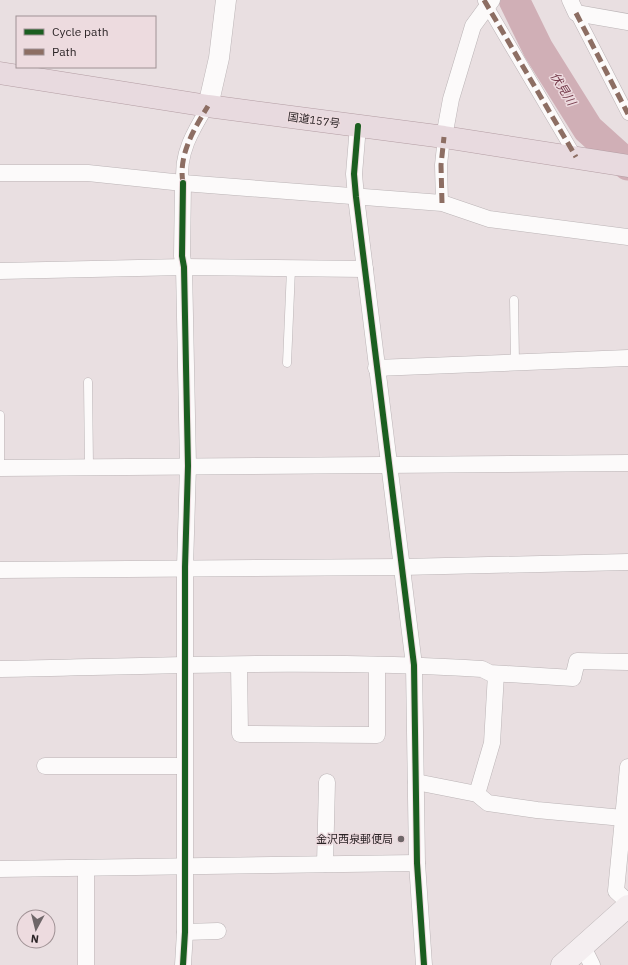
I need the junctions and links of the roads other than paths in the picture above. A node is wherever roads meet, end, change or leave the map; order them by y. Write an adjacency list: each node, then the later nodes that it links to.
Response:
1 (226, 0): 6 (street)
2 (488, 2): 9 (street); 10 (street)
3 (573, 6): 4 (street); 7 (street)
4 (628, 22)
5 (0, 73): 6 (highway, 国道157号)
6 (208, 106): 8 (highway, 国道157号); 13 (street)
7 (628, 114)
8 (358, 126): 9 (highway, 国道157号); 14 (street)
9 (444, 137): 10 (highway, 国道157号); 15 (street)
10 (576, 157): 11 (highway, 国道157号)
11 (628, 166)
12 (0, 173): 13 (street)
13 (182, 177): 14 (street); 17 (street)
14 (356, 197): 15 (street); 19 (street)
15 (442, 204): 16 (street)
16 (628, 237)
17 (184, 267): 18 (street); 20 (street); 31 (street)
18 (291, 269): 19 (street); 24 (lane)
19 (365, 269): 25 (street)
20 (0, 270)
21 (514, 300): 23 (lane)
22 (628, 358): 23 (street)
23 (515, 362): 25 (street)
24 (287, 363)
25 (376, 368): 29 (street)
26 (88, 382): 30 (lane)
27 (0, 415): 32 (lane)
28 (628, 463): 29 (street)
29 (389, 464): 31 (street); 35 (street)
30 (89, 466): 31 (street); 32 (street)
31 (188, 466): 34 (street)
32 (0, 468)
33 (628, 562): 35 (street)
34 (185, 567): 35 (street); 36 (street); 38 (street)
35 (402, 567): 41 (street)
36 (0, 570)
37 (628, 662): 43 (street)
38 (186, 665): 39 (street); 42 (street); 45 (street)
39 (240, 665): 40 (street); 40 (street)
40 (378, 665): 41 (street)
41 (414, 665): 43 (street); 48 (street)
42 (0, 669)
43 (496, 674): 49 (street)
44 (45, 766): 45 (street)
45 (184, 766): 53 (street)
46 (628, 767): 50 (street)
47 (327, 782): 52 (street)
48 (416, 782): 49 (street); 51 (street)
49 (477, 794): 50 (street)
50 (623, 818): 56 (street)
51 (417, 863): 52 (street); 63 (street)
52 (325, 864): 53 (street)
53 (184, 866): 54 (street); 59 (street)
54 (86, 868): 55 (street); 61 (street)
55 (0, 869)
56 (628, 902)
57 (628, 906): 60 (main road)
58 (218, 931): 59 (street)
59 (185, 932): 62 (street)
60 (588, 956): 64 (main road)
61 (86, 965)
62 (183, 965)
63 (424, 965)
64 (562, 965)

